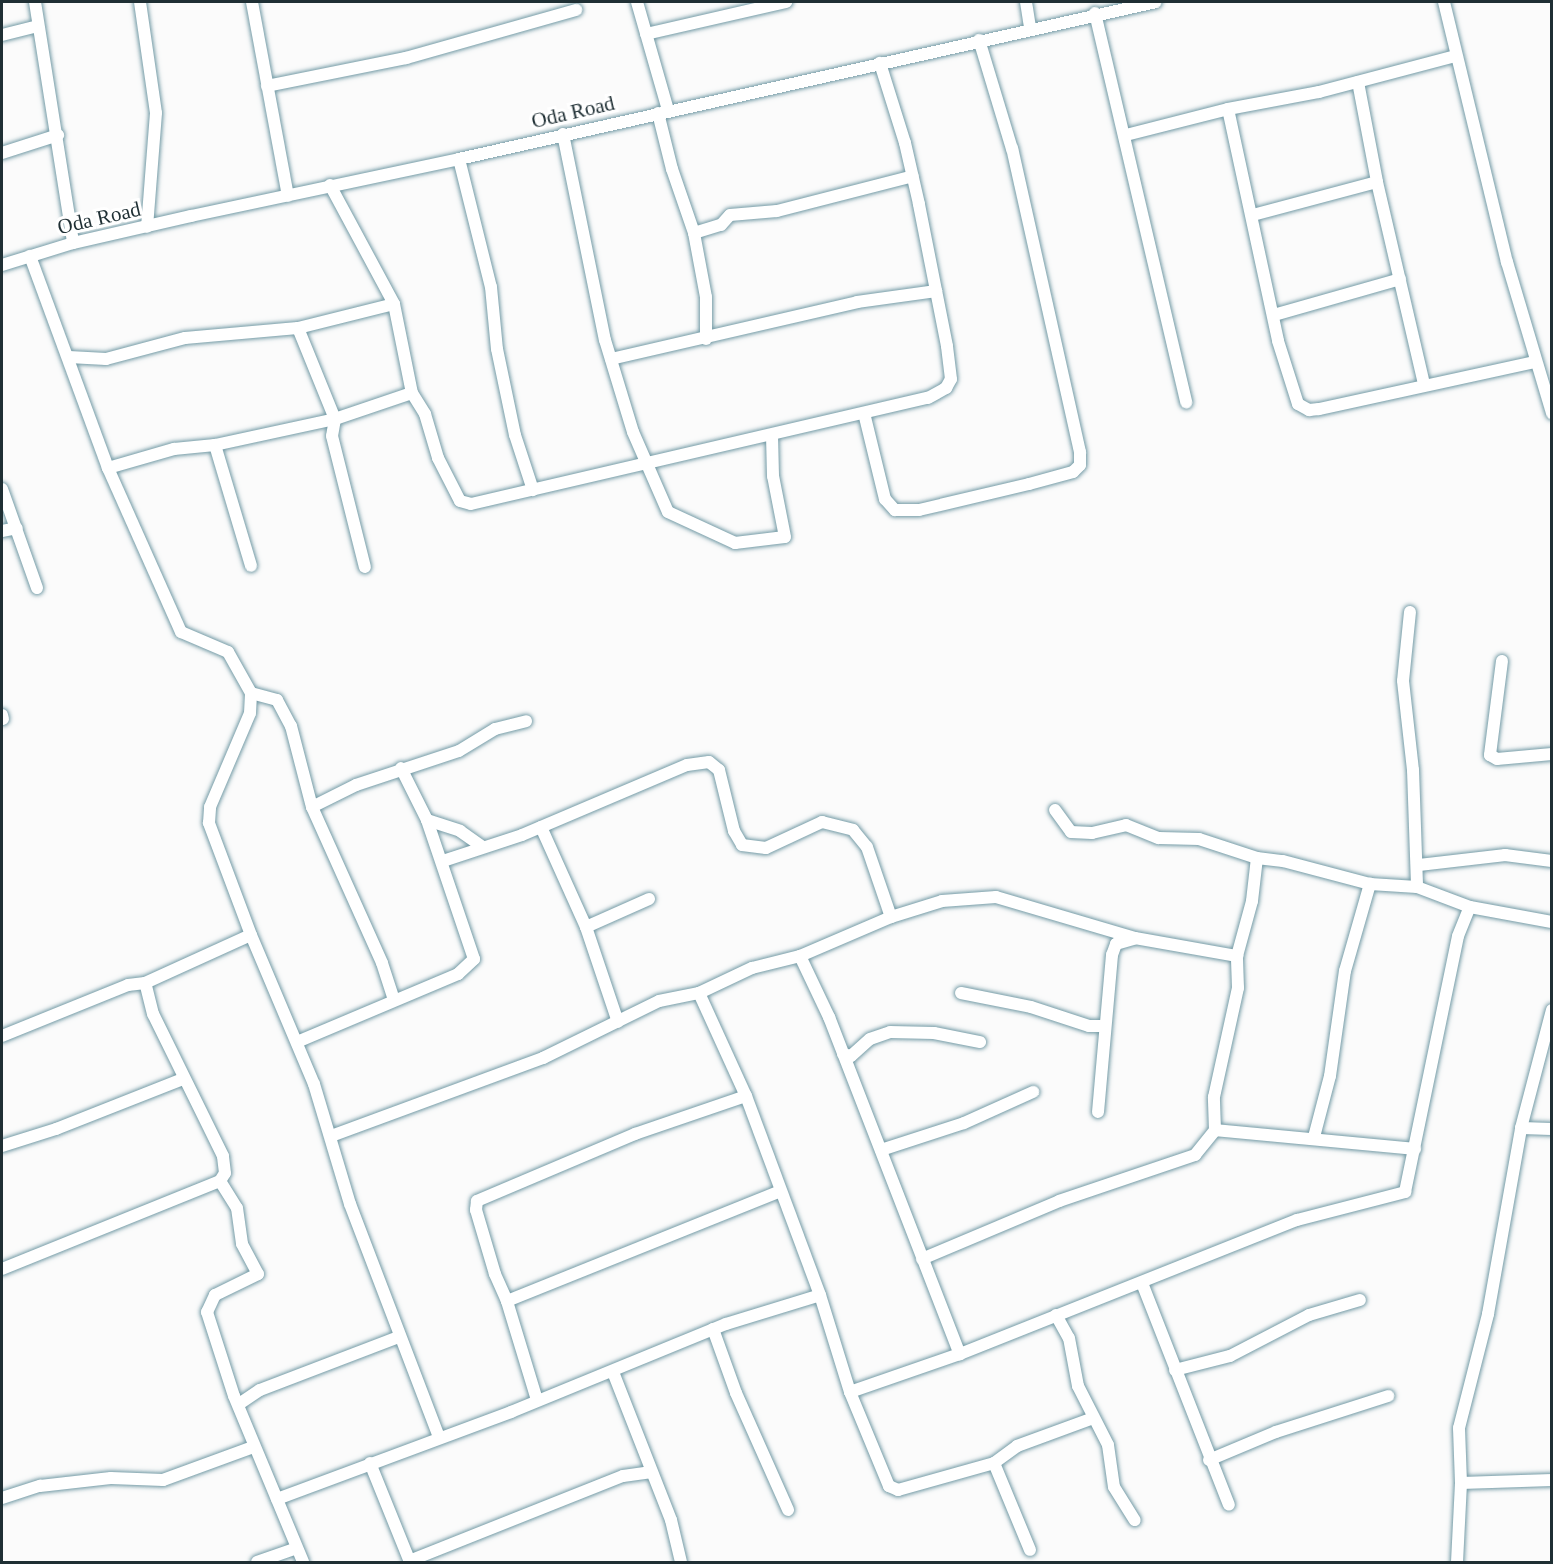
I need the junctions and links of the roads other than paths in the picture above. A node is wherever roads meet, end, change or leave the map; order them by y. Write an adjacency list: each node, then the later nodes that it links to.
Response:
1 (35, 2): 12 (street)
2 (140, 2): 33 (street)
3 (252, 2): 20 (street)
4 (637, 2): 14 (street)
5 (786, 2): 9 (street)
6 (1026, 2): 13 (street)
7 (1156, 2): 11 (street, Oda Road)
8 (1444, 2): 17 (street)
9 (737, 7): 14 (street)
10 (576, 10): 20 (street)
11 (1095, 13): 13 (street, Oda Road); 25 (street)
12 (38, 26): 15 (street); 24 (street)
13 (1030, 28): 16 (street, Oda Road)
14 (646, 34): 22 (street)
15 (2, 35)
16 (979, 40): 18 (street, Oda Road); 50 (street)
17 (1455, 56): 19 (street); 46 (street)
18 (880, 63): 22 (street, Oda Road); 28 (street)
19 (1358, 82): 21 (street); 29 (street)
20 (267, 86): 31 (street)
21 (1228, 109): 25 (street); 32 (street)
22 (663, 111): 23 (street, Oda Road); 34 (street)
23 (563, 134): 27 (street, Oda Road); 45 (street)
24 (58, 135): 26 (street); 35 (street)
25 (1126, 135): 49 (street)
26 (2, 153)
27 (459, 159): 30 (street, Oda Road); 58 (street)
28 (913, 176): 34 (street); 39 (street)
29 (1377, 182): 32 (street); 38 (street)
30 (330, 185): 31 (street, Oda Road); 40 (street)
31 (288, 196): 33 (street, Oda Road)
32 (1253, 214): 41 (street)
33 (147, 227): 35 (street, Oda Road)
34 (694, 233): 43 (street)
35 (73, 243): 36 (street, Oda Road)
36 (30, 256): 37 (street, Oda Road); 44 (street)
37 (2, 266)
38 (1400, 279): 41 (street); 47 (street)
39 (936, 291): 43 (street); 50 (street)
40 (394, 304): 42 (street); 48 (street)
41 (1274, 315): 47 (street)
42 (298, 328): 44 (street); 52 (street)
43 (706, 339): 45 (street)
44 (69, 357): 56 (street)
45 (611, 359): 55 (street)
46 (1534, 362): 47 (street); 51 (street)
47 (1424, 384)
48 (412, 393): 52 (street); 58 (street)
49 (1186, 402)
50 (864, 413): 53 (street)
51 (1551, 413)
52 (335, 419): 54 (street); 62 (street)
53 (772, 435): 55 (street); 55 (street)
54 (214, 445): 56 (street); 61 (street)
55 (649, 465): 58 (street)
56 (108, 468): 66 (street)
57 (2, 489): 59 (street)
58 (533, 490)
59 (17, 528): 60 (street); 63 (street)
60 (2, 531)
61 (251, 566)
62 (365, 567)
63 (37, 588)
64 (1410, 612): 78 (street)
65 (1502, 661): 68 (street)
66 (251, 693): 70 (street); 86 (street)
67 (526, 721): 69 (street)
68 (1551, 754)
69 (401, 768): 70 (street); 72 (street)
70 (312, 807): 93 (street)
71 (1054, 810): 75 (street)
72 (427, 820): 74 (street); 76 (street)
73 (540, 828): 74 (street); 83 (street); 85 (street)
74 (483, 847): 76 (street)
75 (1257, 858): 79 (street); 89 (street)
76 (443, 861): 93 (street)
77 (1551, 861): 78 (street)
78 (1419, 865): 80 (street)
79 (1370, 884): 80 (street); 109 (street)
80 (1417, 887): 82 (street)
81 (649, 899): 85 (street)
82 (1470, 907): 84 (street); 111 (street)
83 (891, 917): 87 (street); 88 (street)
84 (1551, 922)
85 (586, 927): 95 (street)
86 (251, 935): 90 (street); 98 (street)
87 (1135, 938): 89 (street); 96 (street)
88 (800, 956): 91 (street); 100 (street)
89 (1237, 956): 106 (street)
90 (145, 983): 97 (street); 101 (street)
91 (699, 993): 95 (street); 103 (street)
92 (961, 993): 96 (street)
93 (394, 1000): 98 (street)
94 (1551, 1010): 105 (street)
95 (618, 1023): 108 (street)
96 (1103, 1026): 104 (street)
97 (2, 1036)
98 (297, 1042): 108 (street)
99 (980, 1042): 100 (street)
100 (843, 1054): 112 (street)
101 (183, 1079): 110 (street); 113 (street)
102 (1033, 1092): 112 (street)
103 (746, 1096): 114 (street); 120 (street)
104 (1098, 1112)
105 (1521, 1128): 107 (street); 139 (street)
106 (1215, 1130): 109 (street); 115 (street)
107 (1551, 1130)
108 (331, 1136): 123 (street)
109 (1314, 1137): 111 (street)
110 (2, 1146)
111 (1416, 1149): 117 (street)
112 (881, 1150): 115 (street)
113 (220, 1181): 116 (street); 130 (street)
114 (780, 1191): 118 (street); 120 (street)
115 (922, 1259): 124 (street)
116 (2, 1269)
117 (1142, 1283): 121 (street); 125 (street)
118 (820, 1295): 122 (street); 127 (street)
119 (1360, 1300): 125 (street)
120 (507, 1301): 129 (street)
121 (1056, 1315): 124 (street); 131 (street)
122 (714, 1329): 126 (street); 143 (street)
123 (399, 1337): 130 (street); 132 (street)
124 (960, 1354): 127 (street)
125 (1175, 1370): 134 (street)
126 (613, 1372): 129 (street); 137 (street)
127 (850, 1392): 136 (street)
128 (1388, 1396): 134 (street)
129 (537, 1400): 132 (street)
130 (238, 1404): 133 (street)
131 (1093, 1418): 136 (street); 144 (street)
132 (439, 1437): 135 (street)
133 (254, 1447): 140 (street); 141 (street)
134 (1209, 1460): 142 (street)
135 (370, 1463): 141 (street); 147 (street)
136 (994, 1463): 146 (street)
137 (646, 1473): 147 (street); 150 (street)
138 (1551, 1479): 139 (street)
139 (1461, 1483): 151 (street)
140 (2, 1497)
141 (277, 1499): 145 (street)
142 (1229, 1506)
143 (788, 1510)
144 (1135, 1520)
145 (297, 1548): 148 (street); 149 (street)
146 (1030, 1550)
147 (410, 1562)
148 (256, 1563)
149 (303, 1563)
150 (681, 1563)
151 (1457, 1563)

